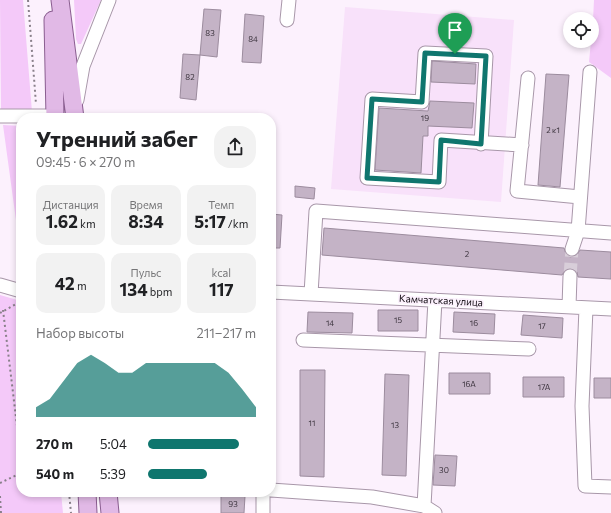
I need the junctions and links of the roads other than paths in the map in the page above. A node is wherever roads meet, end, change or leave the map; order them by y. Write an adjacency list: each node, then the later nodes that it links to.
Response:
1 (52, 0): 8 (main road)
2 (60, 0): 9 (main road)
3 (109, 0): 10 (street)
4 (289, 0): 5 (street)
5 (287, 20)
6 (590, 72): 15 (street)
7 (528, 78): 14 (street)
8 (55, 113)
9 (75, 113)
10 (75, 113)
11 (0, 116): 12 (street)
12 (16, 116)
13 (481, 144): 13 (street); 14 (street)
14 (522, 145): 15 (street)
15 (580, 196): 16 (street)
16 (578, 230): 17 (street); 18 (street); 23 (street)
17 (611, 233)
18 (572, 249)
19 (570, 276): 25 (street)
20 (0, 285): 21 (street)
21 (16, 290)
22 (276, 292): 23 (street, Камчатская улица)
23 (311, 294): 24 (street, Камчатская улица)
24 (435, 300): 25 (street, Камчатская улица); 29 (street)
25 (569, 306): 26 (street, Камчатская улица)
26 (586, 308): 27 (street, Камчатская улица); 31 (street)
27 (611, 309)
28 (303, 340): 29 (street)
29 (433, 345): 30 (street); 36 (street)
30 (529, 348)
31 (611, 487)
32 (276, 490): 36 (street)
33 (86, 497): 37 (main road)
34 (108, 497): 38 (main road)
35 (263, 497): 39 (street)
36 (430, 510)
37 (88, 513)
38 (110, 513)
39 (263, 513)

